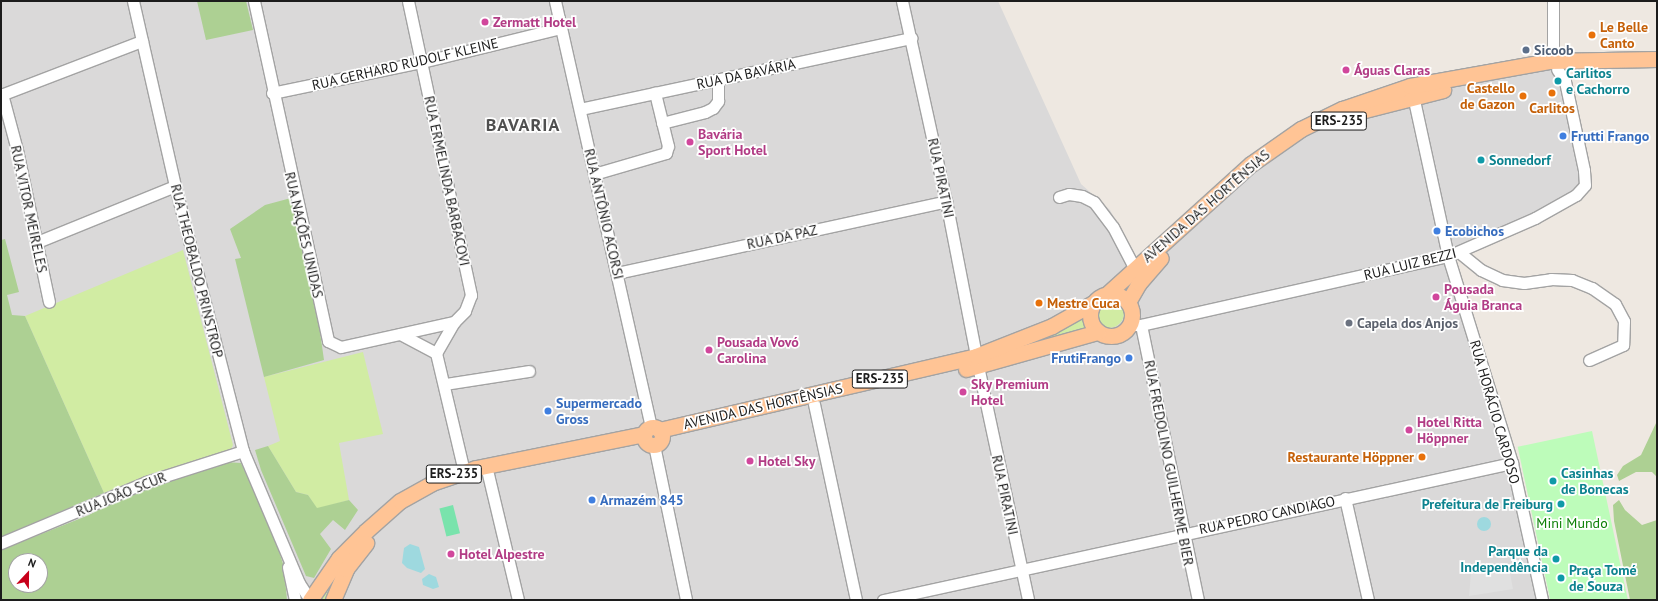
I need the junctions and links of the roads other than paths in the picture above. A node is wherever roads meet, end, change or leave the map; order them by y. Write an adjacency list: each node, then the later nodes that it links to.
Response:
1 (133, 1): 9 (street, RUA THEOBALDO PRINSTROP)
2 (254, 1): 16 (street, RUA NAÇÕES UNIDAS)
3 (408, 1): 12 (street, RUA ERMELINDA BARBACOVI)
4 (555, 1): 7 (street, RUA ANTÔNIO ACORSI)
5 (902, 1): 8 (street, RUA PIRATINI)
6 (1553, 1): 13 (street)
7 (560, 28): 12 (street, RUA GERHARD RUDOLF KLEINE); 19 (street, RUA ANTÔNIO ACORSI)
8 (911, 38): 14 (street, RUA DA BAVÁRIA); 24 (street, RUA PIRATINI)
9 (142, 42): 18 (street); 22 (street, RUA THEOBALDO PRINSTROP)
10 (1657, 59): 11 (main road, AVENIDA DAS HORTÊNSIAS / ERS-235)
11 (1613, 60): 13 (main road, AVENIDA DAS HORTÊNSIAS / ERS-235); 13 (main road, AVENIDA DAS HORTÊNSIAS / ERS-235)
12 (422, 62): 16 (street, RUA GERHARD RUDOLF KLEINE); 34 (street, RUA ERMELINDA BARBACOVI)
13 (1556, 66): 15 (main road, AVENIDA DAS HORTÊNSIAS / ERS-235); 26 (street, RUA LUIZ BEZZI)
14 (718, 80): 17 (street, RUA DA BAVÁRIA); 20 (street)
15 (1412, 91): 27 (street, RUA HORÁCIO CARDOSO); 28 (main road, AVENIDA DAS HORTÊNSIAS / ERS-235); 32 (main road, AVENIDA DAS HORTÊNSIAS / ERS-235)
16 (272, 93): 37 (street, RUA NAÇÕES UNIDAS)
17 (655, 93): 19 (street, RUA DA BAVÁRIA); 20 (street)
18 (1, 94): 25 (street, RUA VITOR MEIRELES)
19 (580, 109): 21 (street, RUA ANTÔNIO ACORSI)
20 (662, 123): 21 (street)
21 (594, 174): 29 (street, RUA ANTÔNIO ACORSI)
22 (175, 186): 25 (street); 45 (street, RUA THEOBALDO PRINSTROP)
23 (1059, 197): 28 (street)
24 (946, 201): 29 (street, RUA DA PAZ); 40 (street, RUA PIRATINI)
25 (37, 242): 31 (street, RUA VITOR MEIRELES)
26 (1460, 253): 27 (street, RUA LUIZ BEZZI); 39 (street)
27 (1448, 256): 35 (street, RUA LUIZ BEZZI); 46 (street, RUA HORÁCIO CARDOSO)
28 (1135, 269): 30 (main road, AVENIDA DAS HORTÊNSIAS / ERS-235)
29 (617, 273): 44 (street, RUA ANTÔNIO ACORSI)
30 (1107, 294): 32 (main road); 33 (main road, ERS-235)
31 (49, 302)
32 (1128, 302): 35 (main road)
33 (1093, 304): 36 (main road); 40 (main road, AVENIDA DAS HORTÊNSIAS / ERS-235)
34 (454, 322): 37 (street, RUA NAÇÕES UNIDAS); 38 (street, RUA ERMELINDA BARBACOVI)
35 (1136, 325): 36 (main road, ERS-235); 50 (street, RUA FREDOLINO GUILHERME BIER)
36 (1098, 332): 40 (main road, AVENIDA DAS HORTÊNSIAS / ERS-235)
37 (400, 334): 38 (street)
38 (436, 352): 42 (street)
39 (1589, 360)
40 (977, 361): 43 (main road, AVENIDA DAS HORTÊNSIAS / ERS-235); 44 (main road, AVENIDA DAS HORTÊNSIAS / ERS-235); 53 (street, RUA PIRATINI)
41 (529, 370): 42 (street)
42 (445, 384): 47 (street)
43 (814, 404): 44 (main road, AVENIDA DAS HORTÊNSIAS / ERS-235); 59 (street)
44 (653, 436): 47 (main road, AVENIDA DAS HORTÊNSIAS / ERS-235); 48 (main road, AVENIDA DAS HORTÊNSIAS / ERS-235); 58 (street, RUA ANTÔNIO ACORSI)
45 (243, 451): 51 (street, RUA THEOBALDO PRINSTROP); 52 (street, RUA JOÃO SCUR)
46 (1512, 463): 49 (street, RUA PEDRO CANDIAGO); 64 (street, RUA HORÁCIO CARDOSO)
47 (464, 471): 55 (main road, AVENIDA DAS HORTÊNSIAS / ERS-235)
48 (488, 474): 56 (main road, AVENIDA DAS HORTÊNSIAS / ERS-235); 57 (street)
49 (1345, 498): 50 (street, RUA PEDRO CANDIAGO); 63 (street)
50 (1182, 533): 53 (street, RUA PEDRO CANDIAGO); 62 (street, RUA FREDOLINO GUILHERME BIER)
51 (280, 536): 54 (street, RUA THEOBALDO PRINSTROP); 55 (street, RUA THEOBALDO PRINSTROP)
52 (1, 543)
53 (1021, 568): 60 (street, RUA PEDRO CANDIAGO); 61 (street, RUA PIRATINI)
54 (295, 600)
55 (310, 600)
56 (333, 600)
57 (518, 600)
58 (686, 600)
59 (856, 600)
60 (883, 600)
61 (1028, 600)
62 (1198, 600)
63 (1368, 600)
64 (1542, 600)

